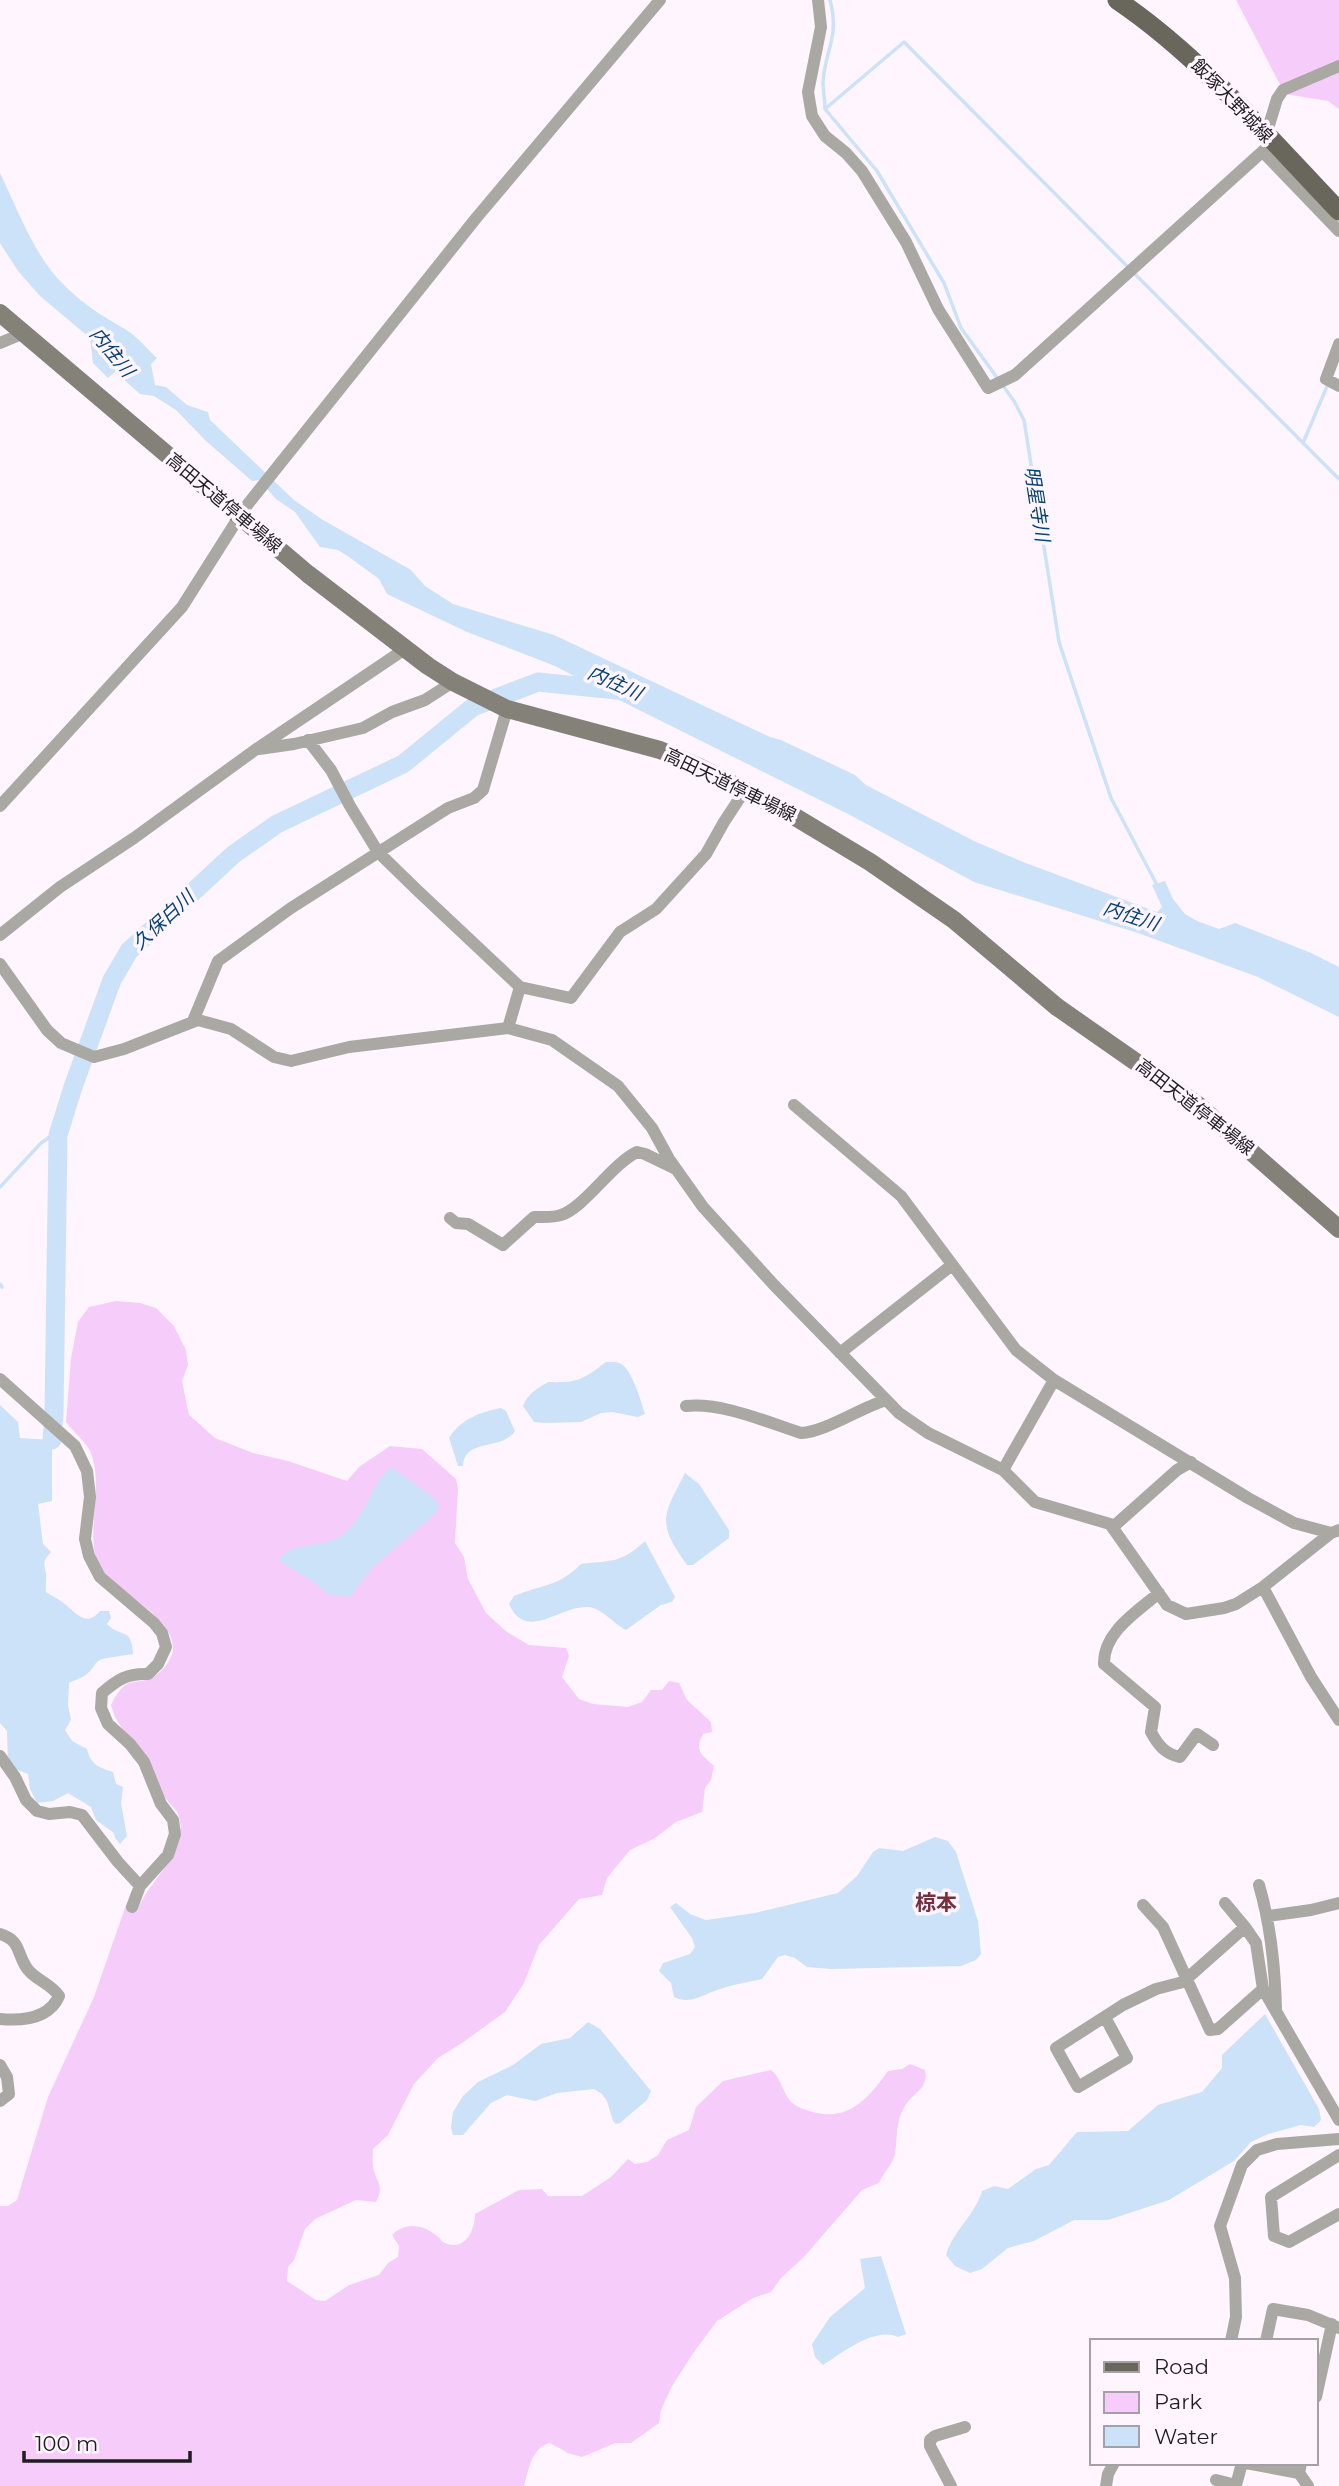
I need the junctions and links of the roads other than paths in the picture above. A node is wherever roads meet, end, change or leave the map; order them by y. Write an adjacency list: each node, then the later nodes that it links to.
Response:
1 (660, 0): 13 (street)
2 (818, 0): 5 (street)
3 (1117, 0): 5 (main road, 飯塚大野城線)
4 (1339, 66): 5 (street)
5 (1267, 143): 6 (main road, 飯塚大野城線); 7 (street)
6 (1339, 211)
7 (1339, 231)
8 (0, 313): 9 (main road, 高田天道停車場線)
9 (24, 333): 10 (street); 13 (main road, 高田天道停車場線)
10 (0, 343)
11 (1339, 344): 12 (street)
12 (1339, 386)
13 (242, 513): 14 (main road, 高田天道停車場線); 20 (street)
14 (405, 649): 15 (main road, 高田天道停車場線); 18 (street)
15 (453, 681): 16 (main road, 高田天道停車場線); 17 (street)
16 (507, 709): 19 (main road, 高田天道停車場線); 21 (street)
17 (308, 740): 18 (street); 21 (street)
18 (255, 750): 22 (street)
19 (746, 790): 24 (street); 30 (main road, 高田天道停車場線)
20 (0, 806)
21 (378, 852): 24 (street); 25 (street)
22 (0, 934)
23 (0, 964): 25 (street)
24 (520, 987): 26 (street)
25 (193, 1021): 26 (street)
26 (508, 1028): 28 (street)
27 (794, 1105): 31 (street)
28 (677, 1170): 29 (street); 32 (street)
29 (450, 1218)
30 (1339, 1229)
31 (952, 1265): 32 (street); 34 (street)
32 (840, 1353): 35 (street)
33 (0, 1378): 47 (street)
34 (1054, 1380): 37 (street); 38 (street)
35 (886, 1400): 36 (street); 38 (street)
36 (686, 1406)
37 (1191, 1462): 39 (street); 40 (street)
38 (1003, 1470): 39 (street)
39 (1112, 1527): 42 (street)
40 (1335, 1532): 41 (street)
41 (1263, 1587): 42 (street); 43 (street)
42 (1159, 1592): 44 (street)
43 (1339, 1720)
44 (1213, 1745)
45 (0, 1756): 47 (street)
46 (1259, 1885): 52 (street)
47 (140, 1886): 51 (street)
48 (1225, 1903): 53 (street)
49 (1339, 1903): 52 (street)
50 (1143, 1905): 55 (street)
51 (132, 1907)
52 (1268, 1916): 57 (street)
53 (1245, 1927): 55 (street); 56 (street)
54 (0, 1934): 59 (street)
55 (1186, 1980): 56 (street); 58 (street)
56 (1263, 1989): 57 (street)
57 (1276, 2009): 62 (street)
58 (1105, 2017)
59 (0, 2019)
60 (0, 2065): 61 (street)
61 (0, 2101)
62 (1339, 2120)
63 (1339, 2139): 67 (street)
64 (1339, 2155): 65 (street)
65 (1339, 2214)
66 (1336, 2326): 68 (street); 69 (street)
67 (1231, 2339)
68 (1266, 2339)
69 (1318, 2390)
70 (965, 2427): 76 (street)
71 (1113, 2465): 77 (street)
72 (1243, 2465): 75 (street)
73 (1266, 2465): 74 (street)
74 (1300, 2468): 78 (street)
75 (1216, 2480)
76 (950, 2486)
77 (1107, 2486)
78 (1308, 2486)

